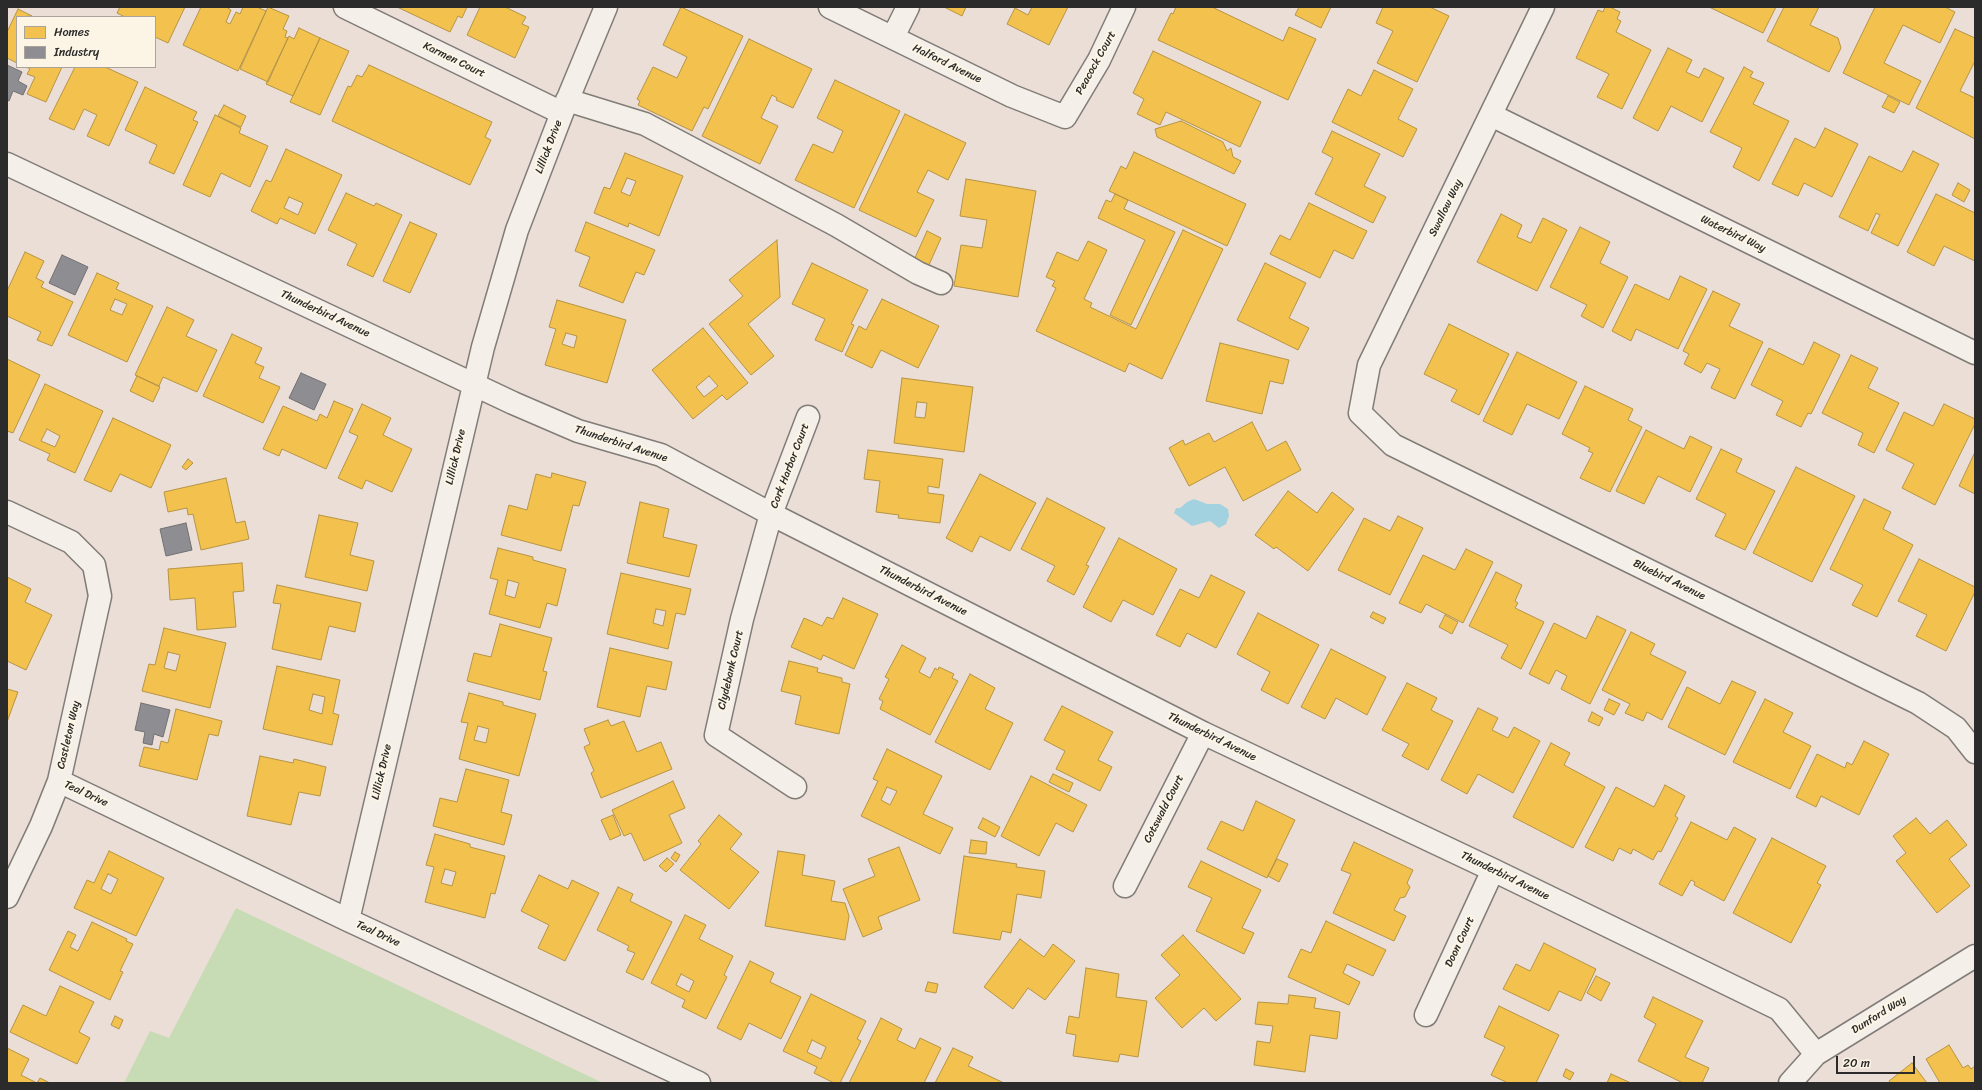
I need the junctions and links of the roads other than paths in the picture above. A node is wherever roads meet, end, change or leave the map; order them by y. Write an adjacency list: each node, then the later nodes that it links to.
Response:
1 (345, 7): 8 (street, Karmen Court)
2 (606, 7): 8 (street, Lillick Drive)
3 (830, 7): 7 (street, Halford Avenue)
4 (908, 7): 7 (street)
5 (1124, 7): 10 (street, Peacock Court)
6 (1543, 7): 9 (street, Swallow Way)
7 (893, 37): 10 (street, Halford Avenue)
8 (565, 106): 12 (street, Karmen Court); 14 (street, Lillick Drive)
9 (1491, 115): 13 (street, Waterbird Way); 15 (street, Swallow Way)
10 (1065, 117)
11 (7, 164): 14 (street, Thunderbird Avenue)
12 (941, 283)
13 (1975, 353)
14 (474, 384): 18 (street, Thunderbird Avenue); 26 (street, Lillick Drive)
15 (1360, 413): 20 (street, Bluebird Avenue)
16 (808, 417): 18 (street, Cork Harbor Court)
17 (7, 512): 21 (street, Castleton Way)
18 (771, 514): 19 (street, Thunderbird Avenue); 22 (street, Clydebank Court)
19 (1202, 733): 23 (street, Thunderbird Avenue); 24 (street, Cotswald Court)
20 (1975, 752)
21 (59, 782): 25 (street, Castleton Way); 26 (street, Teal Drive)
22 (795, 787)
23 (1493, 870): 28 (street, Doon Court); 29 (street, Thunderbird Avenue)
24 (1125, 886)
25 (7, 897)
26 (348, 920): 30 (street, Teal Drive)
27 (1975, 956): 29 (street, Dunford Way)
28 (1426, 1015)
29 (1816, 1054): 31 (street, Dunford Way)
30 (699, 1083)
31 (1790, 1083)

